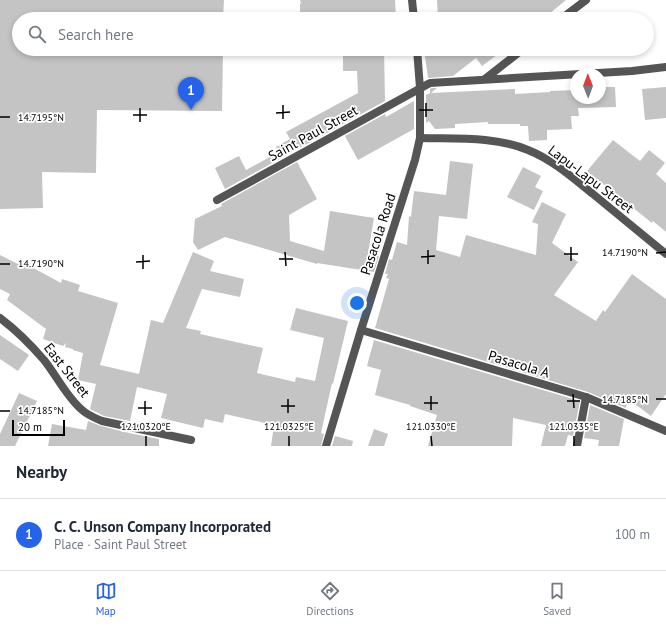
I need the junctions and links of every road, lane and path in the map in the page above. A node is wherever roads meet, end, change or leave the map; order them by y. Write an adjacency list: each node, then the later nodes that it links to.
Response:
1 (412, 0): 3 (street)
2 (586, 0): 4 (street)
3 (413, 12)
4 (570, 12)
5 (418, 56): 9 (street, Pasacola Road)
6 (514, 56): 8 (street)
7 (666, 67): 8 (street, Saint Paul Street)
8 (484, 79): 9 (street, Saint Paul Street)
9 (420, 88): 10 (street, Pasacola Road); 11 (street, Saint Paul Street)
10 (420, 138): 12 (street, Lapu-Lapu Street); 14 (street, Pasacola Road)
11 (217, 200)
12 (666, 254)
13 (0, 318): 17 (street, East Street)
14 (361, 330): 15 (street, Pasacola A); 18 (street, Pasacola Road)
15 (586, 397): 16 (street, Pasacola A); 19 (street)
16 (666, 431)
17 (191, 440)
18 (326, 446)
19 (577, 446)

